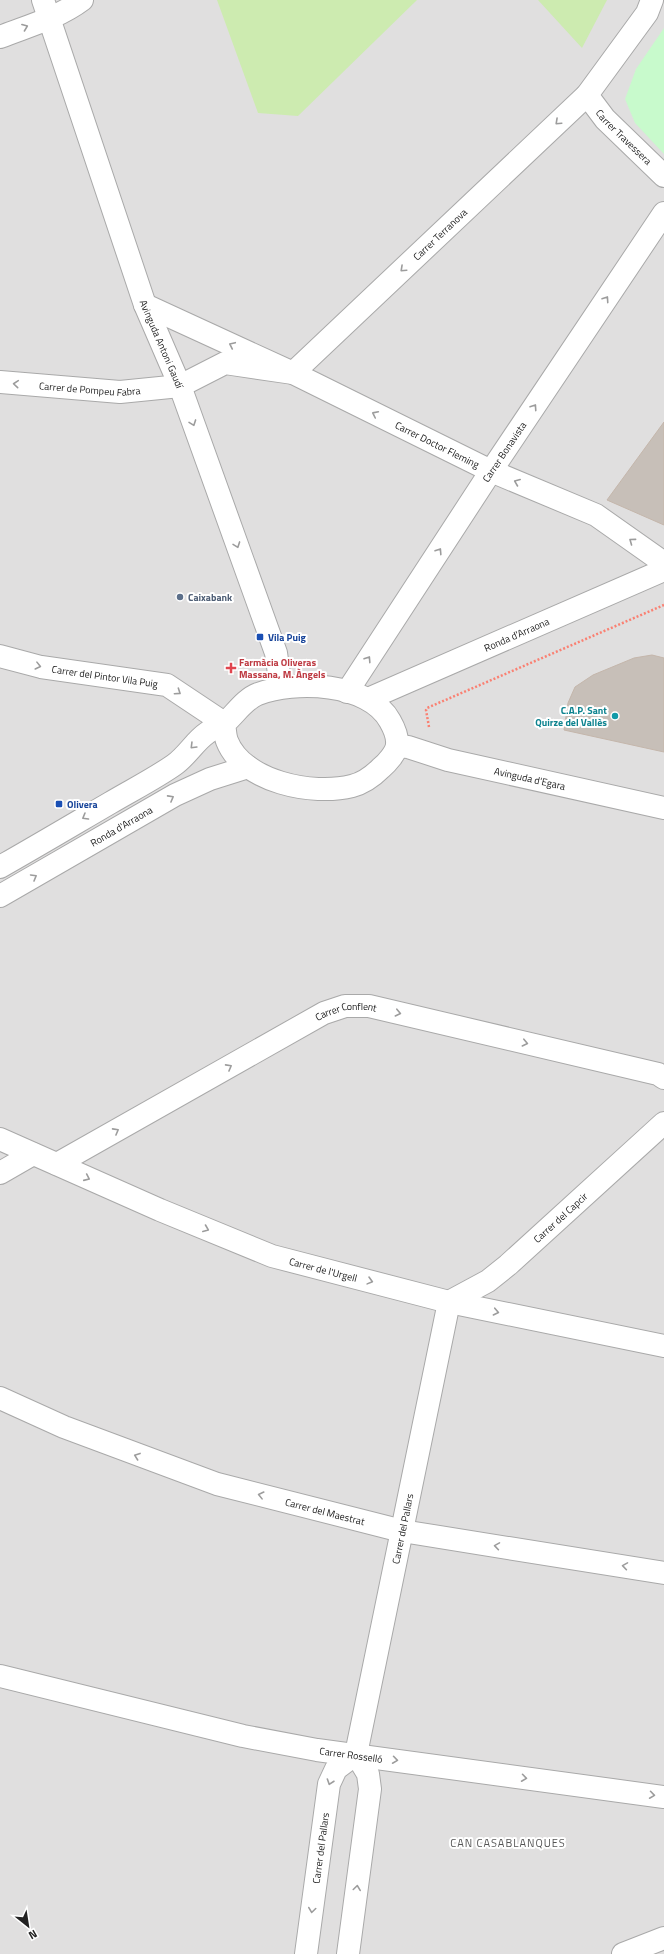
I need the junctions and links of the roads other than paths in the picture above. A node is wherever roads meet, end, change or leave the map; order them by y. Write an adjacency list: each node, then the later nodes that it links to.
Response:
1 (82, 0): 3 (street)
2 (652, 0): 5 (street, Carrer Terranova)
3 (47, 9): 4 (street, one-way to 3); 8 (street, Avinguda Antoni Gaudí)
4 (0, 37)
5 (587, 95): 6 (street, Carrer Travessera); 9 (street, Carrer Terranova, one-way to 9)
6 (664, 176)
7 (664, 213): 12 (street, Carrer Bonavista, one-way to 7)
8 (145, 305): 9 (street, Carrer Doctor Fleming, one-way to 8); 11 (street, Avinguda Antoni Gaudí)
9 (293, 373): 11 (street, Carrer Doctor Fleming); 12 (street, Carrer Doctor Fleming, one-way to 9)
10 (0, 382): 11 (street, Carrer de Pompeu Fabra, one-way to 10)
11 (180, 386): 16 (street, Avinguda Antoni Gaudí, one-way to 16)
12 (491, 471): 13 (street, Carrer Doctor Fleming, one-way to 12); 17 (street, Carrer Bonavista, one-way to 12)
13 (664, 564)
14 (664, 570): 18 (street, Ronda d'Arraona)
15 (0, 656): 19 (street, Carrer del Pintor Vila Puig, one-way to 19)
16 (281, 687): 17 (street); 19 (street)
17 (347, 692): 18 (street)
18 (368, 699): 20 (street)
19 (224, 723): 21 (street); 23 (street, one-way to 23)
20 (397, 746): 21 (street); 22 (street, Avinguda d'Egara)
21 (248, 768): 24 (street, Ronda d'Arraona, one-way to 21)
22 (664, 808)
23 (0, 867)
24 (0, 896)
25 (664, 1078): 29 (street, Carrer Conflent, one-way to 25)
26 (664, 1124): 31 (street, Carrer del Capcir)
27 (0, 1139): 28 (street, Carrer de l'Urgell)
28 (33, 1154): 29 (street, Carrer de l'Urgell); 30 (street)
29 (57, 1164): 31 (street, Carrer de l'Urgell, one-way to 31)
30 (0, 1173)
31 (449, 1302): 32 (street, Carrer de l'Urgell, one-way to 32); 34 (street, Carrer del Pallars)
32 (664, 1346)
33 (0, 1398): 34 (street, Carrer del Maestrat, one-way to 33)
34 (402, 1531): 35 (street, Carrer del Maestrat, one-way to 34); 39 (street, Carrer del Pallars)
35 (664, 1573)
36 (0, 1667): 38 (street, Carrer Rosselló)
37 (0, 1676): 38 (street, Carrer Rosselló)
38 (42, 1685): 39 (street, Carrer Rosselló)
39 (356, 1754): 40 (street, Carrer Rosselló, one-way to 40); 42 (street, Carrer del Pallars, one-way to 42); 43 (street, one-way to 39)
40 (664, 1797)
41 (664, 1938): 44 (street)
42 (306, 1954)
43 (348, 1954)
44 (623, 1954)

